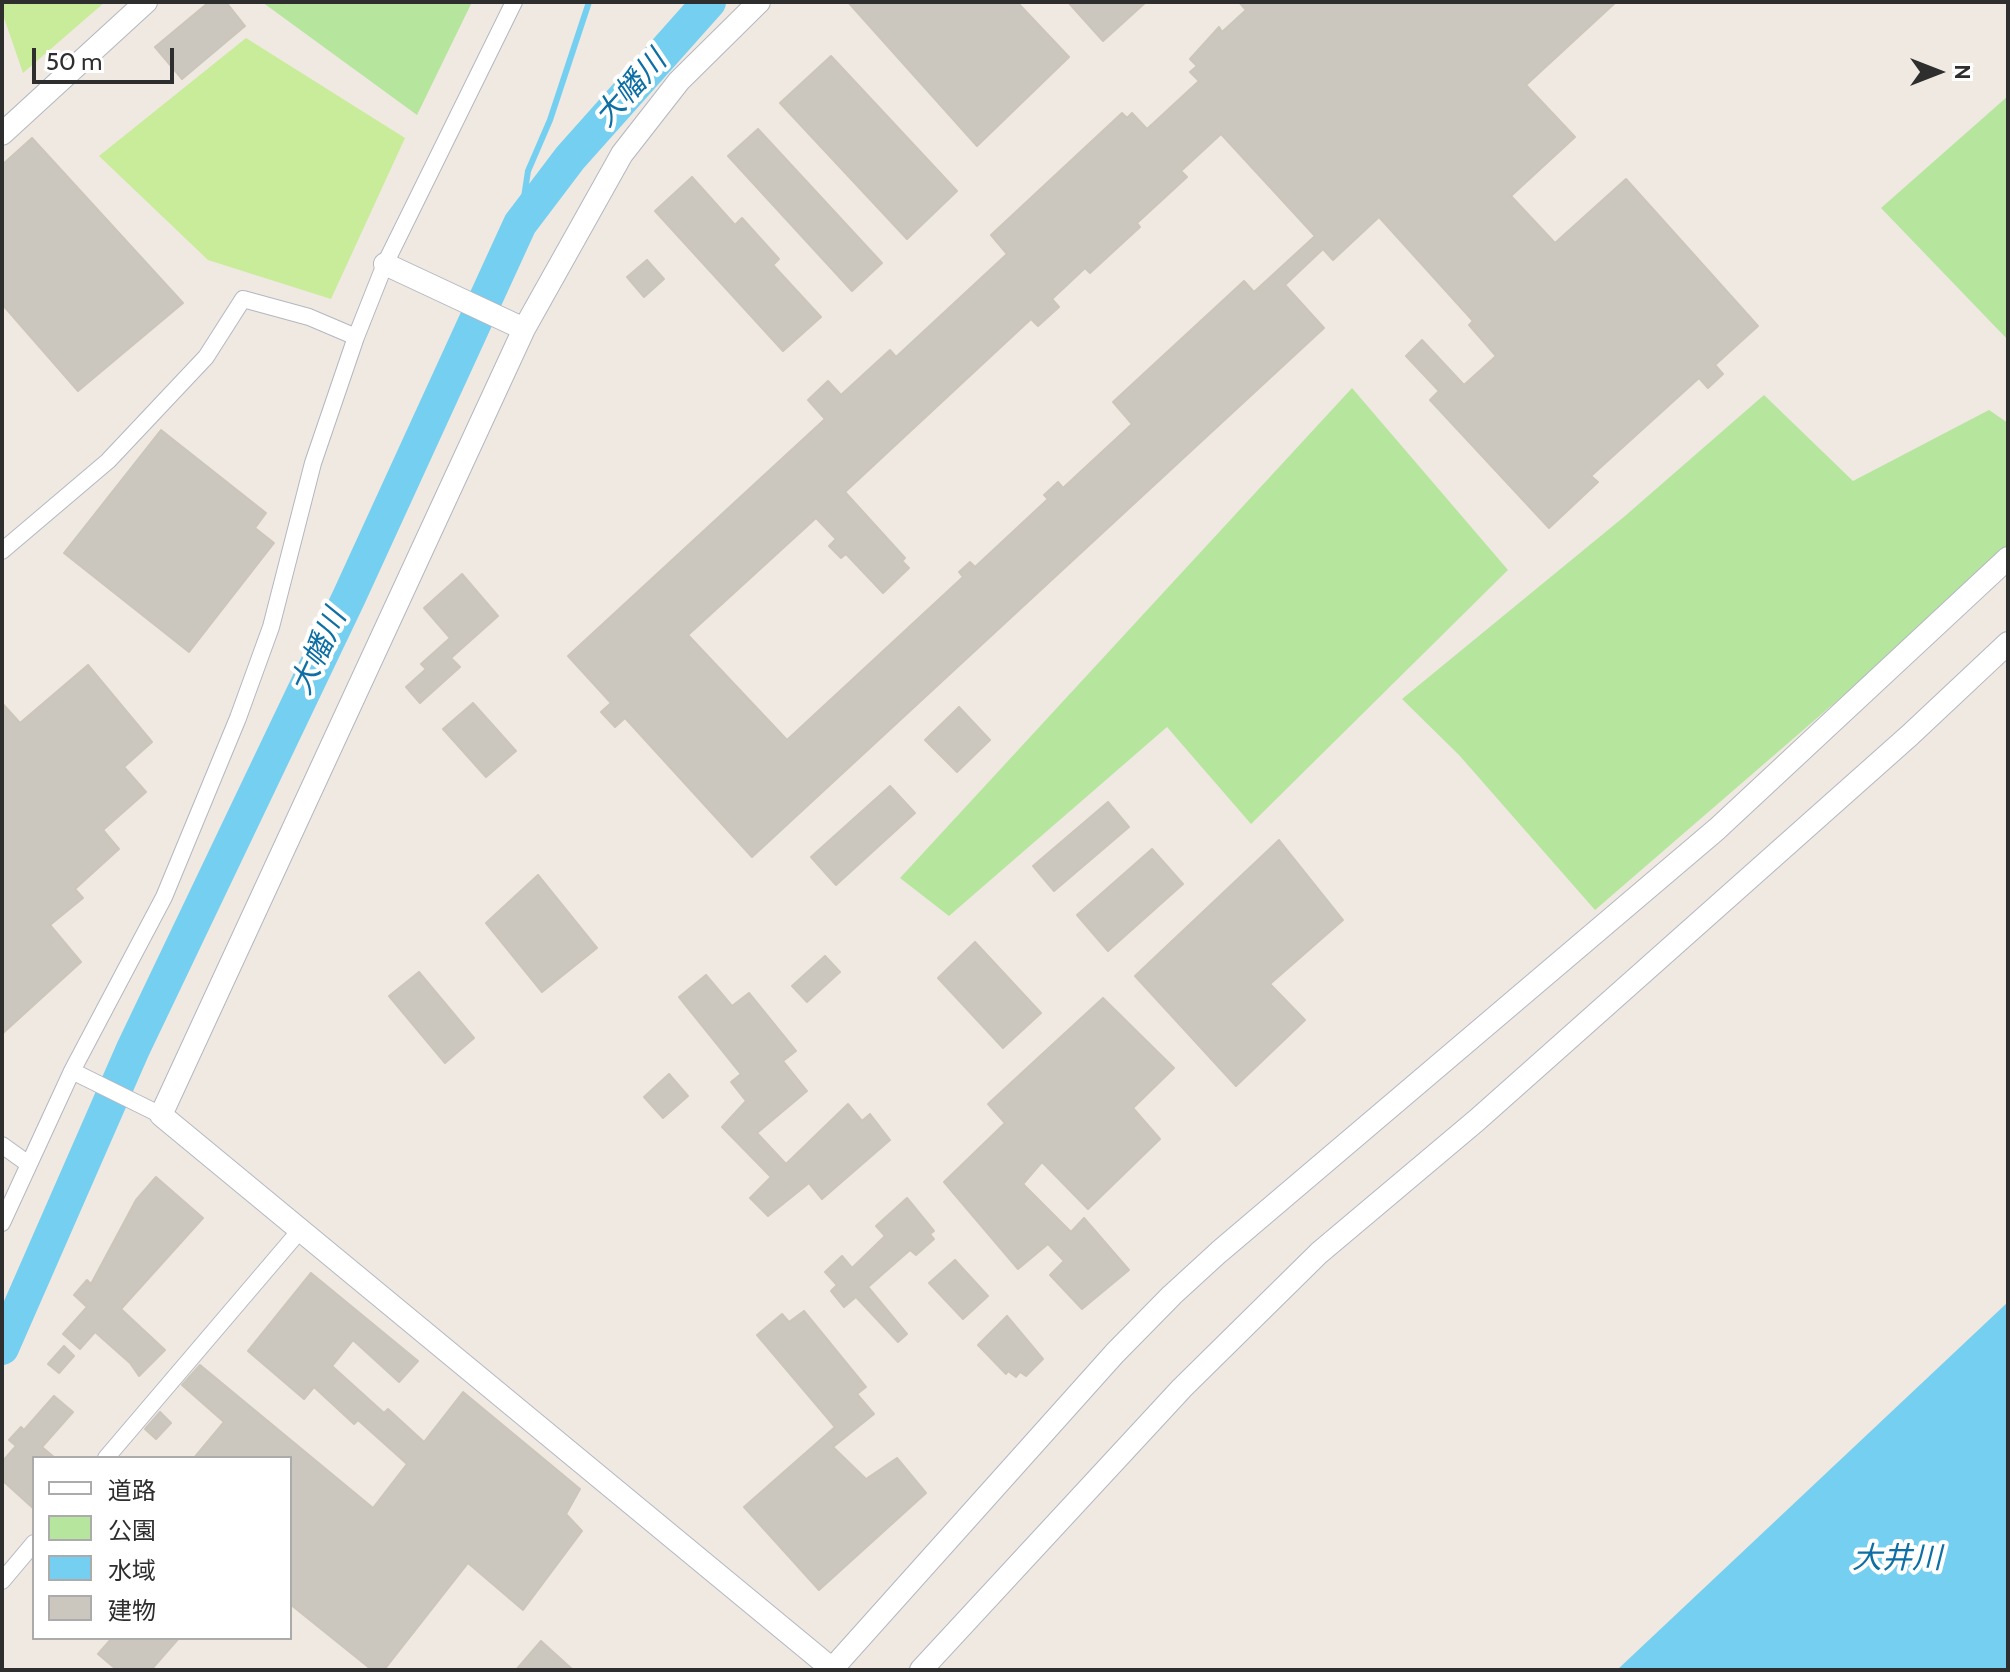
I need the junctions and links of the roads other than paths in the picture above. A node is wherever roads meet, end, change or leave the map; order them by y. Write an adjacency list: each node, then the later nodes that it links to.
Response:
1 (146, 2): 4 (street)
2 (514, 2): 5 (street)
3 (759, 2): 6 (street)
4 (2, 134)
5 (385, 264): 6 (street); 7 (street)
6 (524, 329): 12 (street)
7 (356, 337): 8 (street); 11 (street)
8 (2, 551)
9 (2008, 558): 20 (street)
10 (2008, 643): 21 (street)
11 (72, 1071): 12 (street); 14 (street)
12 (161, 1115): 16 (street)
13 (2, 1145): 14 (street)
14 (27, 1163): 15 (street)
15 (2, 1223)
16 (302, 1228): 17 (street); 20 (street)
17 (108, 1456)
18 (32, 1545): 19 (street)
19 (2, 1581)
20 (833, 1669)
21 (921, 1670)

